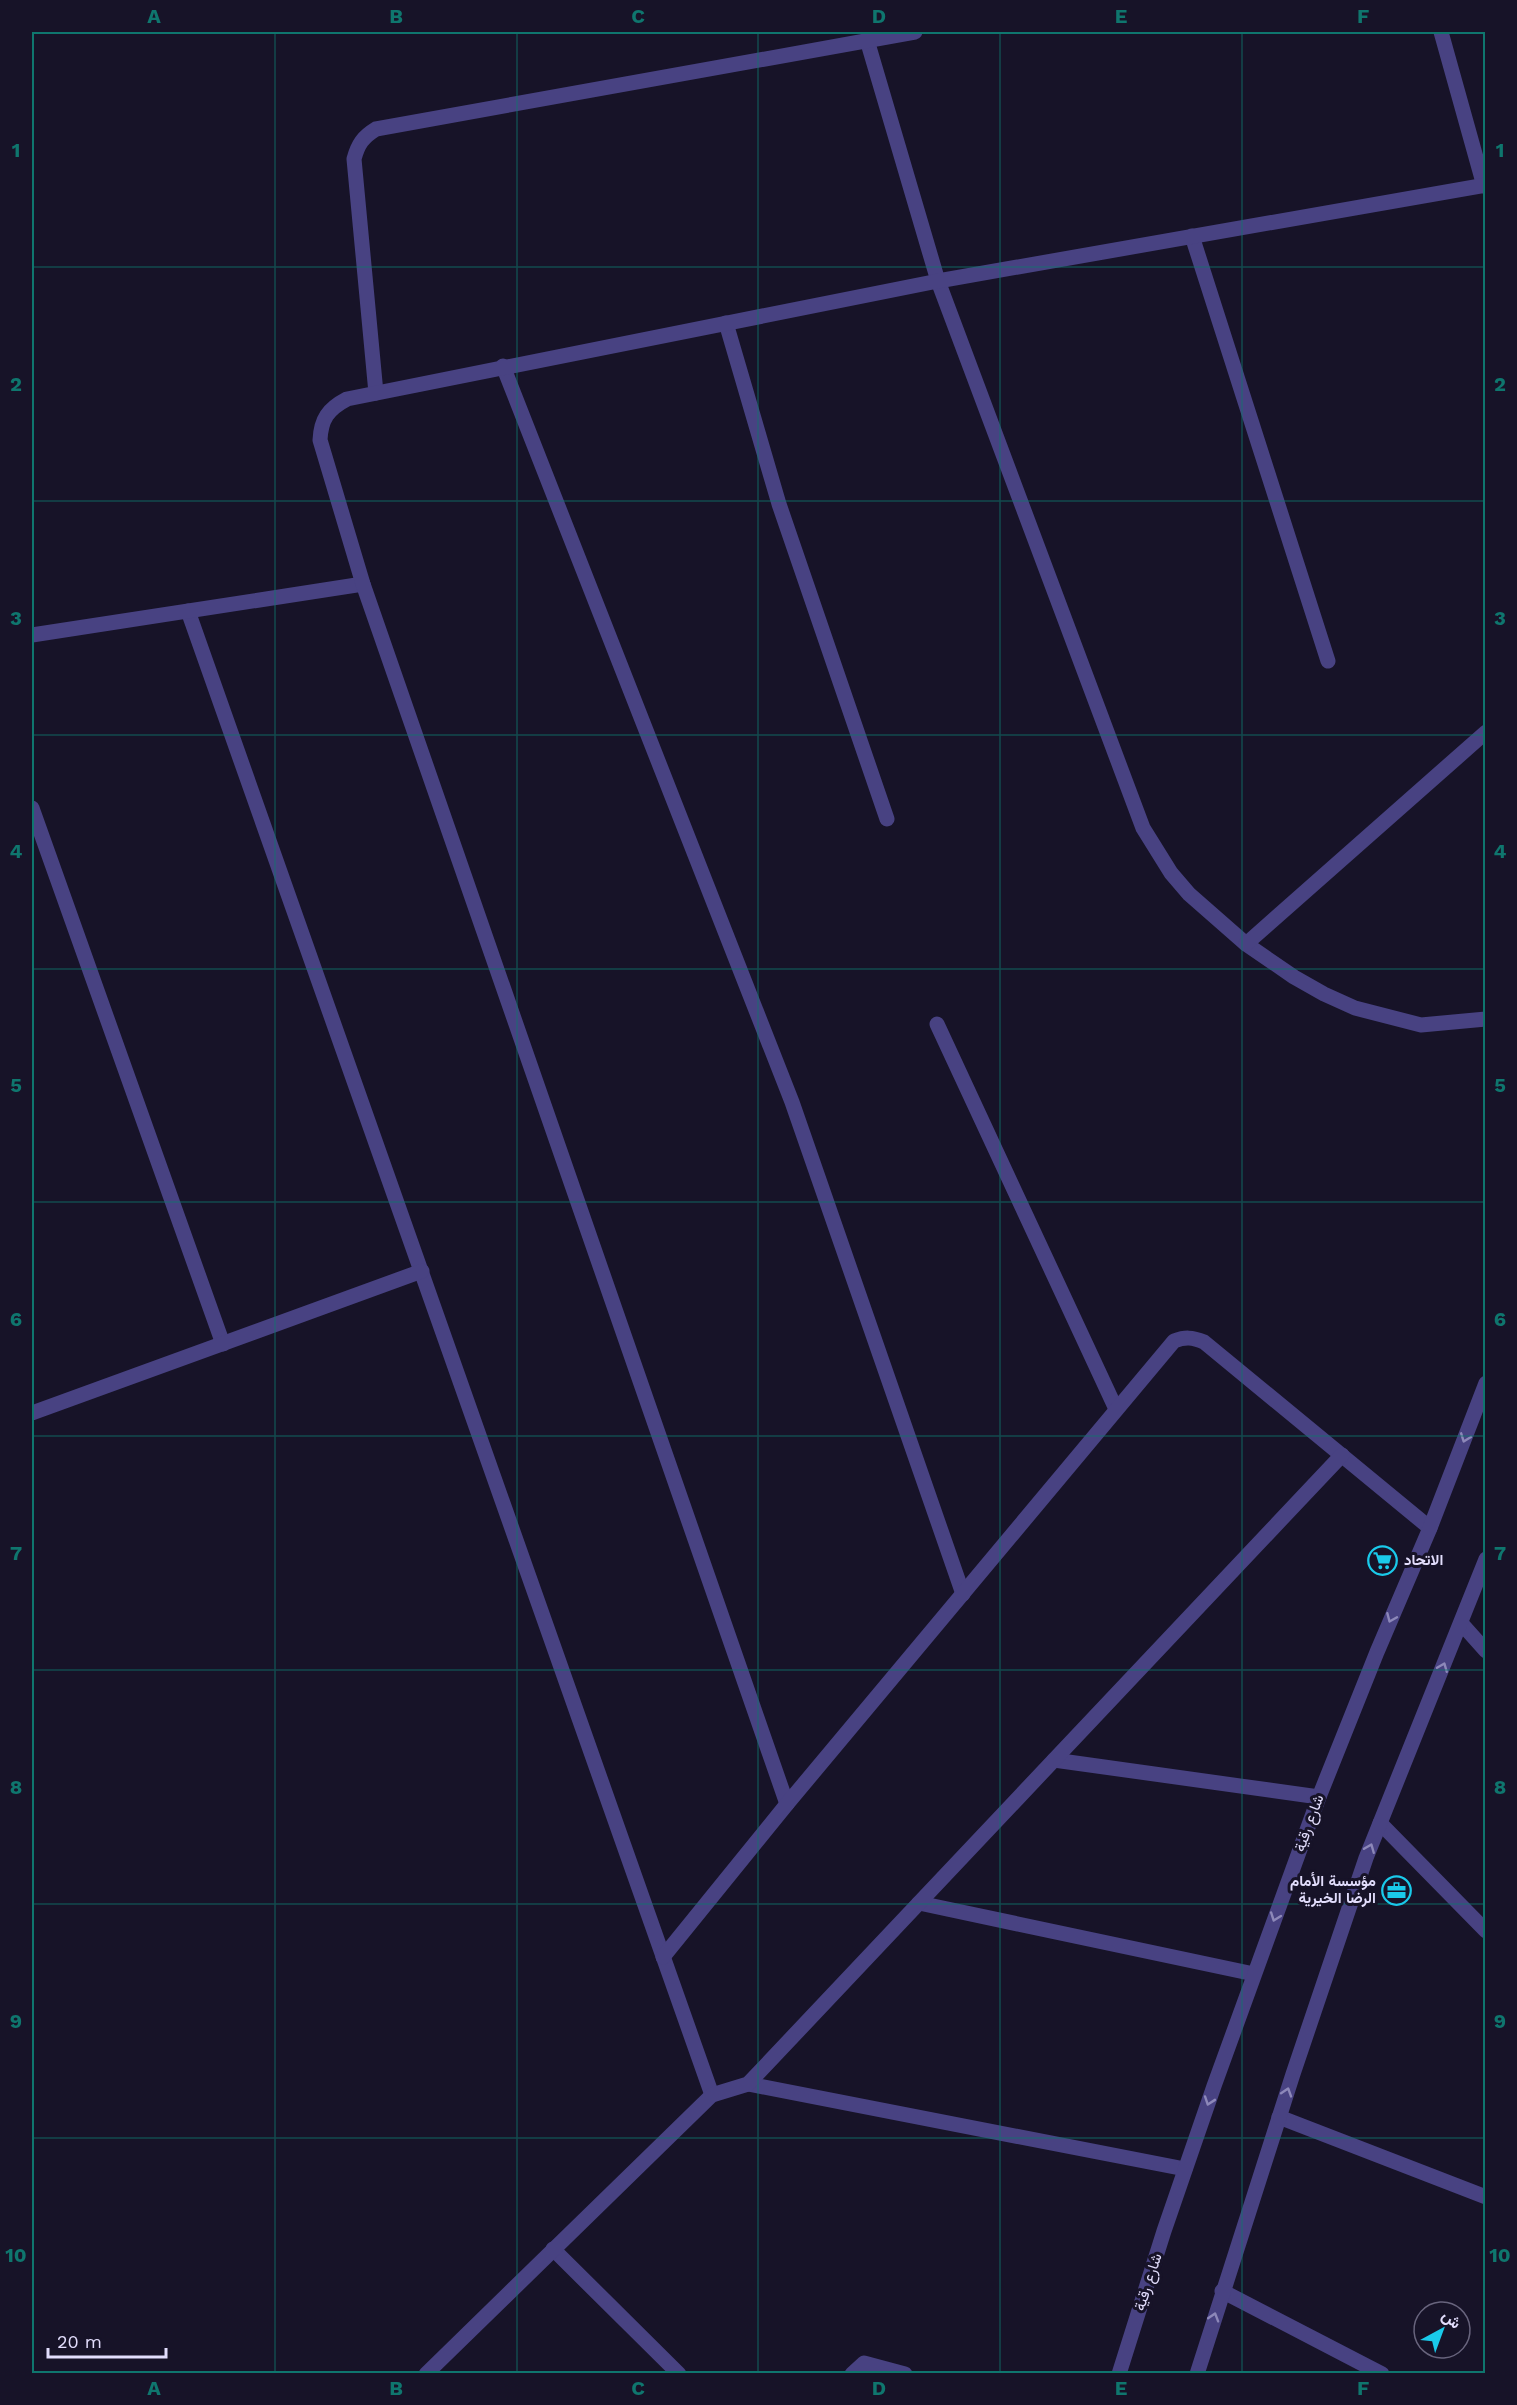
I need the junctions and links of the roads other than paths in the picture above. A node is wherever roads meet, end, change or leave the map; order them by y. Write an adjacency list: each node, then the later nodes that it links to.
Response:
1 (915, 32): 3 (street)
2 (1441, 32): 4 (street)
3 (867, 40): 6 (street); 9 (street)
4 (1485, 185): 5 (street)
5 (1192, 237): 6 (street); 13 (street)
6 (938, 281): 7 (street); 17 (street)
7 (726, 323): 8 (street); 16 (street)
8 (503, 366): 9 (street); 28 (street)
9 (376, 393): 10 (street)
10 (363, 584): 11 (street); 33 (street)
11 (188, 611): 12 (street); 20 (street)
12 (32, 635)
13 (1328, 661)
14 (1485, 732): 17 (street)
15 (32, 808): 21 (street)
16 (887, 819)
17 (1246, 944): 18 (street)
18 (1485, 1019)
19 (937, 1024): 23 (street)
20 (422, 1271): 21 (street); 37 (street)
21 (223, 1344): 24 (street)
22 (1485, 1383): 26 (street, شارع رقية, one-way to 26)
23 (1116, 1409): 25 (street); 28 (street)
24 (32, 1413)
25 (1342, 1455): 26 (street); 31 (street)
26 (1430, 1528): 32 (street, شارع رقية, one-way to 32)
27 (1485, 1559): 29 (street)
28 (963, 1594): 33 (street)
29 (1461, 1623): 30 (street); 34 (street, one-way to 29)
30 (1485, 1651)
31 (1053, 1760): 32 (street); 35 (street)
32 (1319, 1797): 38 (street, شارع رقية, one-way to 38)
33 (787, 1804): 37 (street)
34 (1380, 1823): 36 (street); 41 (street, one-way to 34)
35 (919, 1903): 38 (street); 39 (street)
36 (1485, 1931)
37 (663, 1957): 40 (street)
38 (1254, 1974): 42 (street, شارع رقية, one-way to 42)
39 (748, 2084): 40 (street); 42 (street)
40 (712, 2095): 44 (street)
41 (1279, 2117): 43 (street); 45 (street)
42 (1185, 2169): 50 (street, شارع رقية)
43 (1485, 2197)
44 (553, 2249): 46 (street); 47 (street)
45 (1222, 2291): 51 (street, one-way to 45); 52 (street)
46 (426, 2373)
47 (679, 2373)
48 (852, 2373): 49 (street)
49 (905, 2373)
50 (1119, 2373)
51 (1197, 2373)
52 (1382, 2373)

